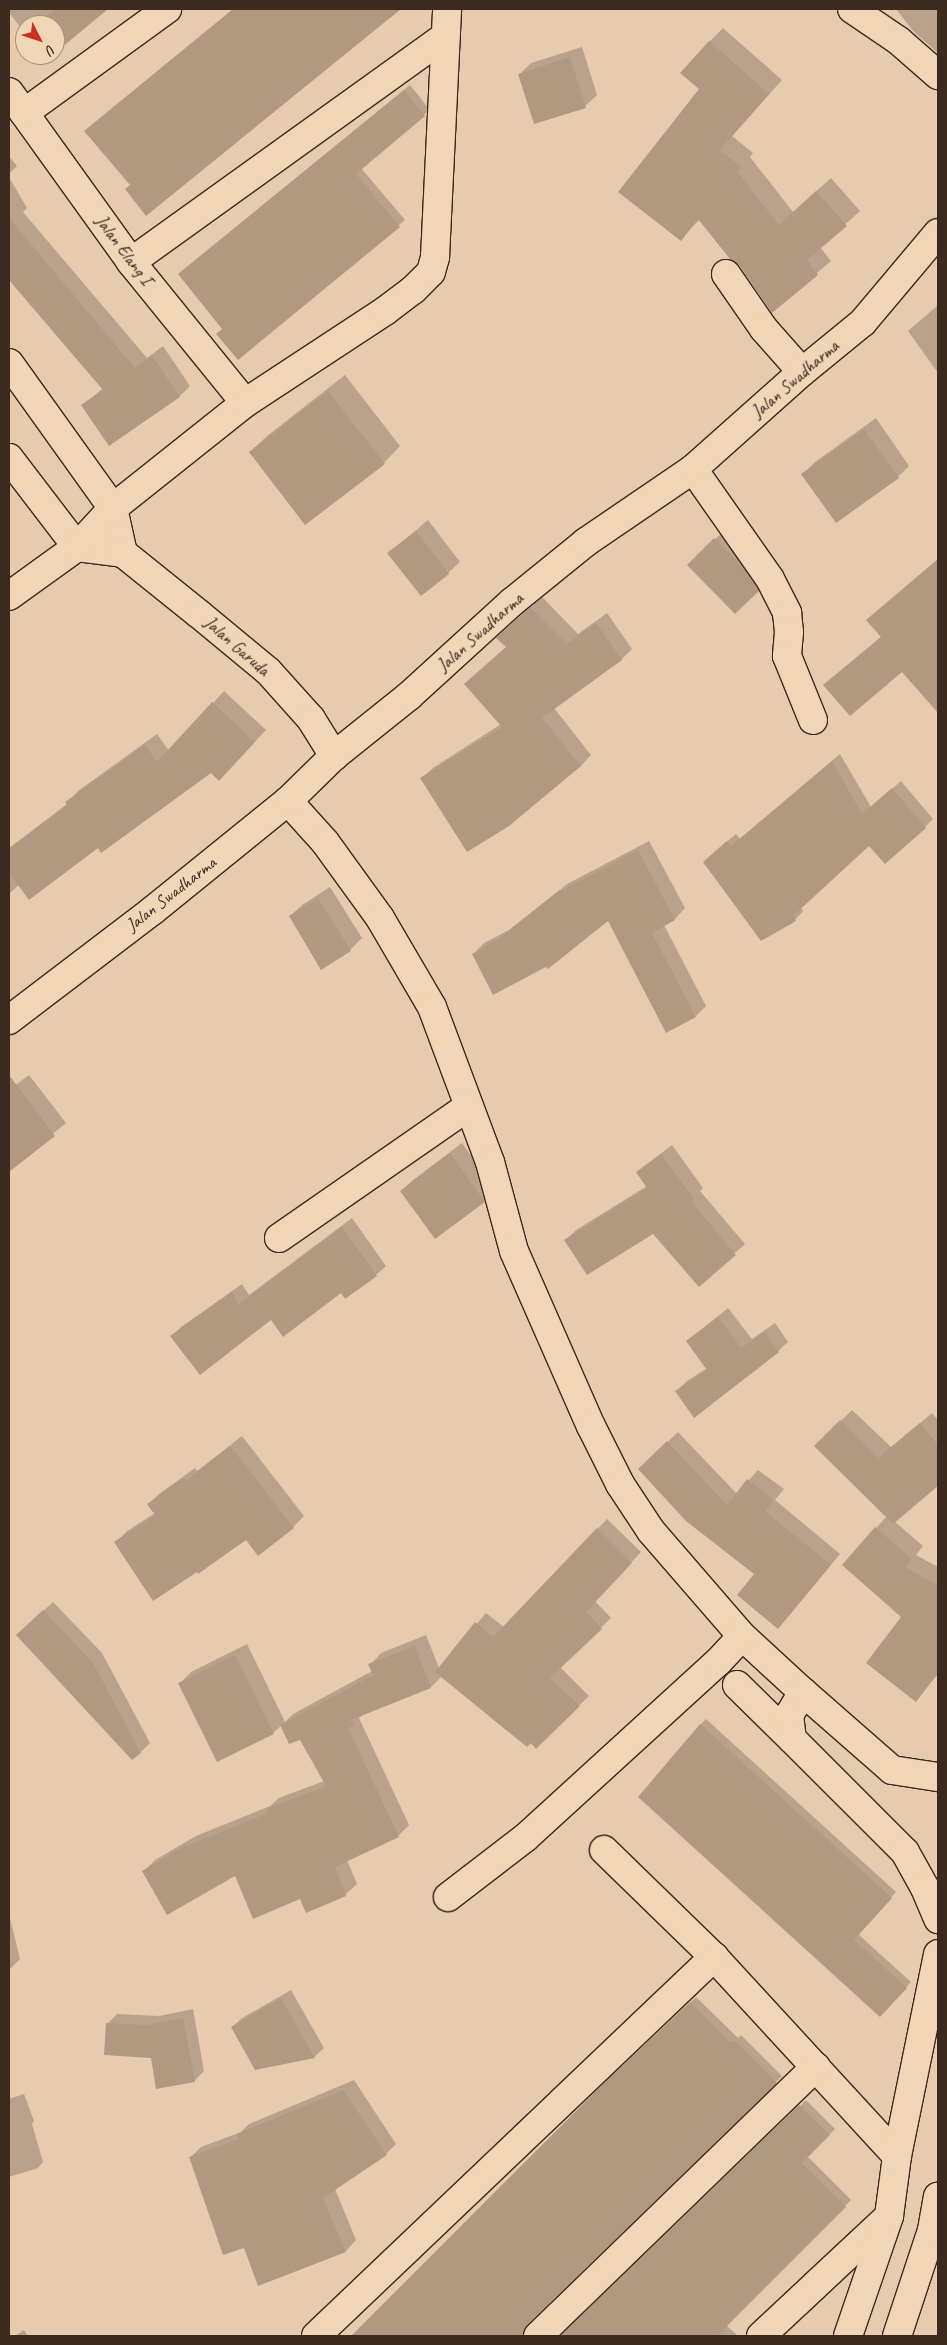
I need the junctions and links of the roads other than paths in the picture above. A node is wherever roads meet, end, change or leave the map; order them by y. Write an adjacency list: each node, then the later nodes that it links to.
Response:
1 (167, 9): 6 (street)
2 (446, 9): 4 (street)
3 (852, 9): 5 (street)
4 (445, 36): 8 (street); 12 (street)
5 (938, 75)
6 (16, 102): 8 (street, Jalan Elang I)
7 (938, 233): 11 (street, Jalan Swadharma)
8 (131, 262): 12 (street, Jalan Elang I)
9 (726, 274): 11 (street)
10 (9, 363): 15 (street)
11 (802, 372): 14 (street, Jalan Swadharma)
12 (245, 403): 15 (street)
13 (9, 458): 16 (street)
14 (693, 469): 19 (street); 20 (street, Jalan Swadharma)
15 (113, 508): 16 (street); 17 (street)
16 (77, 547): 17 (street); 18 (street)
17 (123, 553): 20 (street, Jalan Garuda)
18 (9, 596)
19 (813, 720)
20 (334, 756): 21 (street, Jalan Swadharma)
21 (288, 801): 22 (street, Jalan Swadharma); 23 (street)
22 (9, 1020)
23 (469, 1106): 24 (street); 25 (street)
24 (279, 1238)
25 (742, 1636): 27 (street); 31 (street)
26 (737, 1685): 28 (street)
27 (803, 1692): 28 (street); 29 (street)
28 (792, 1739): 32 (street)
29 (938, 1777)
30 (604, 1850): 34 (street)
31 (448, 1897)
32 (938, 1919)
33 (938, 1954): 36 (street)
34 (714, 1957): 35 (street); 40 (street)
35 (816, 2067): 36 (street); 41 (street)
36 (897, 2156): 38 (street)
37 (938, 2196): 39 (street)
38 (889, 2216): 42 (street); 43 (street)
39 (903, 2333)
40 (316, 2336)
41 (538, 2336)
42 (761, 2336)
43 (848, 2336)

